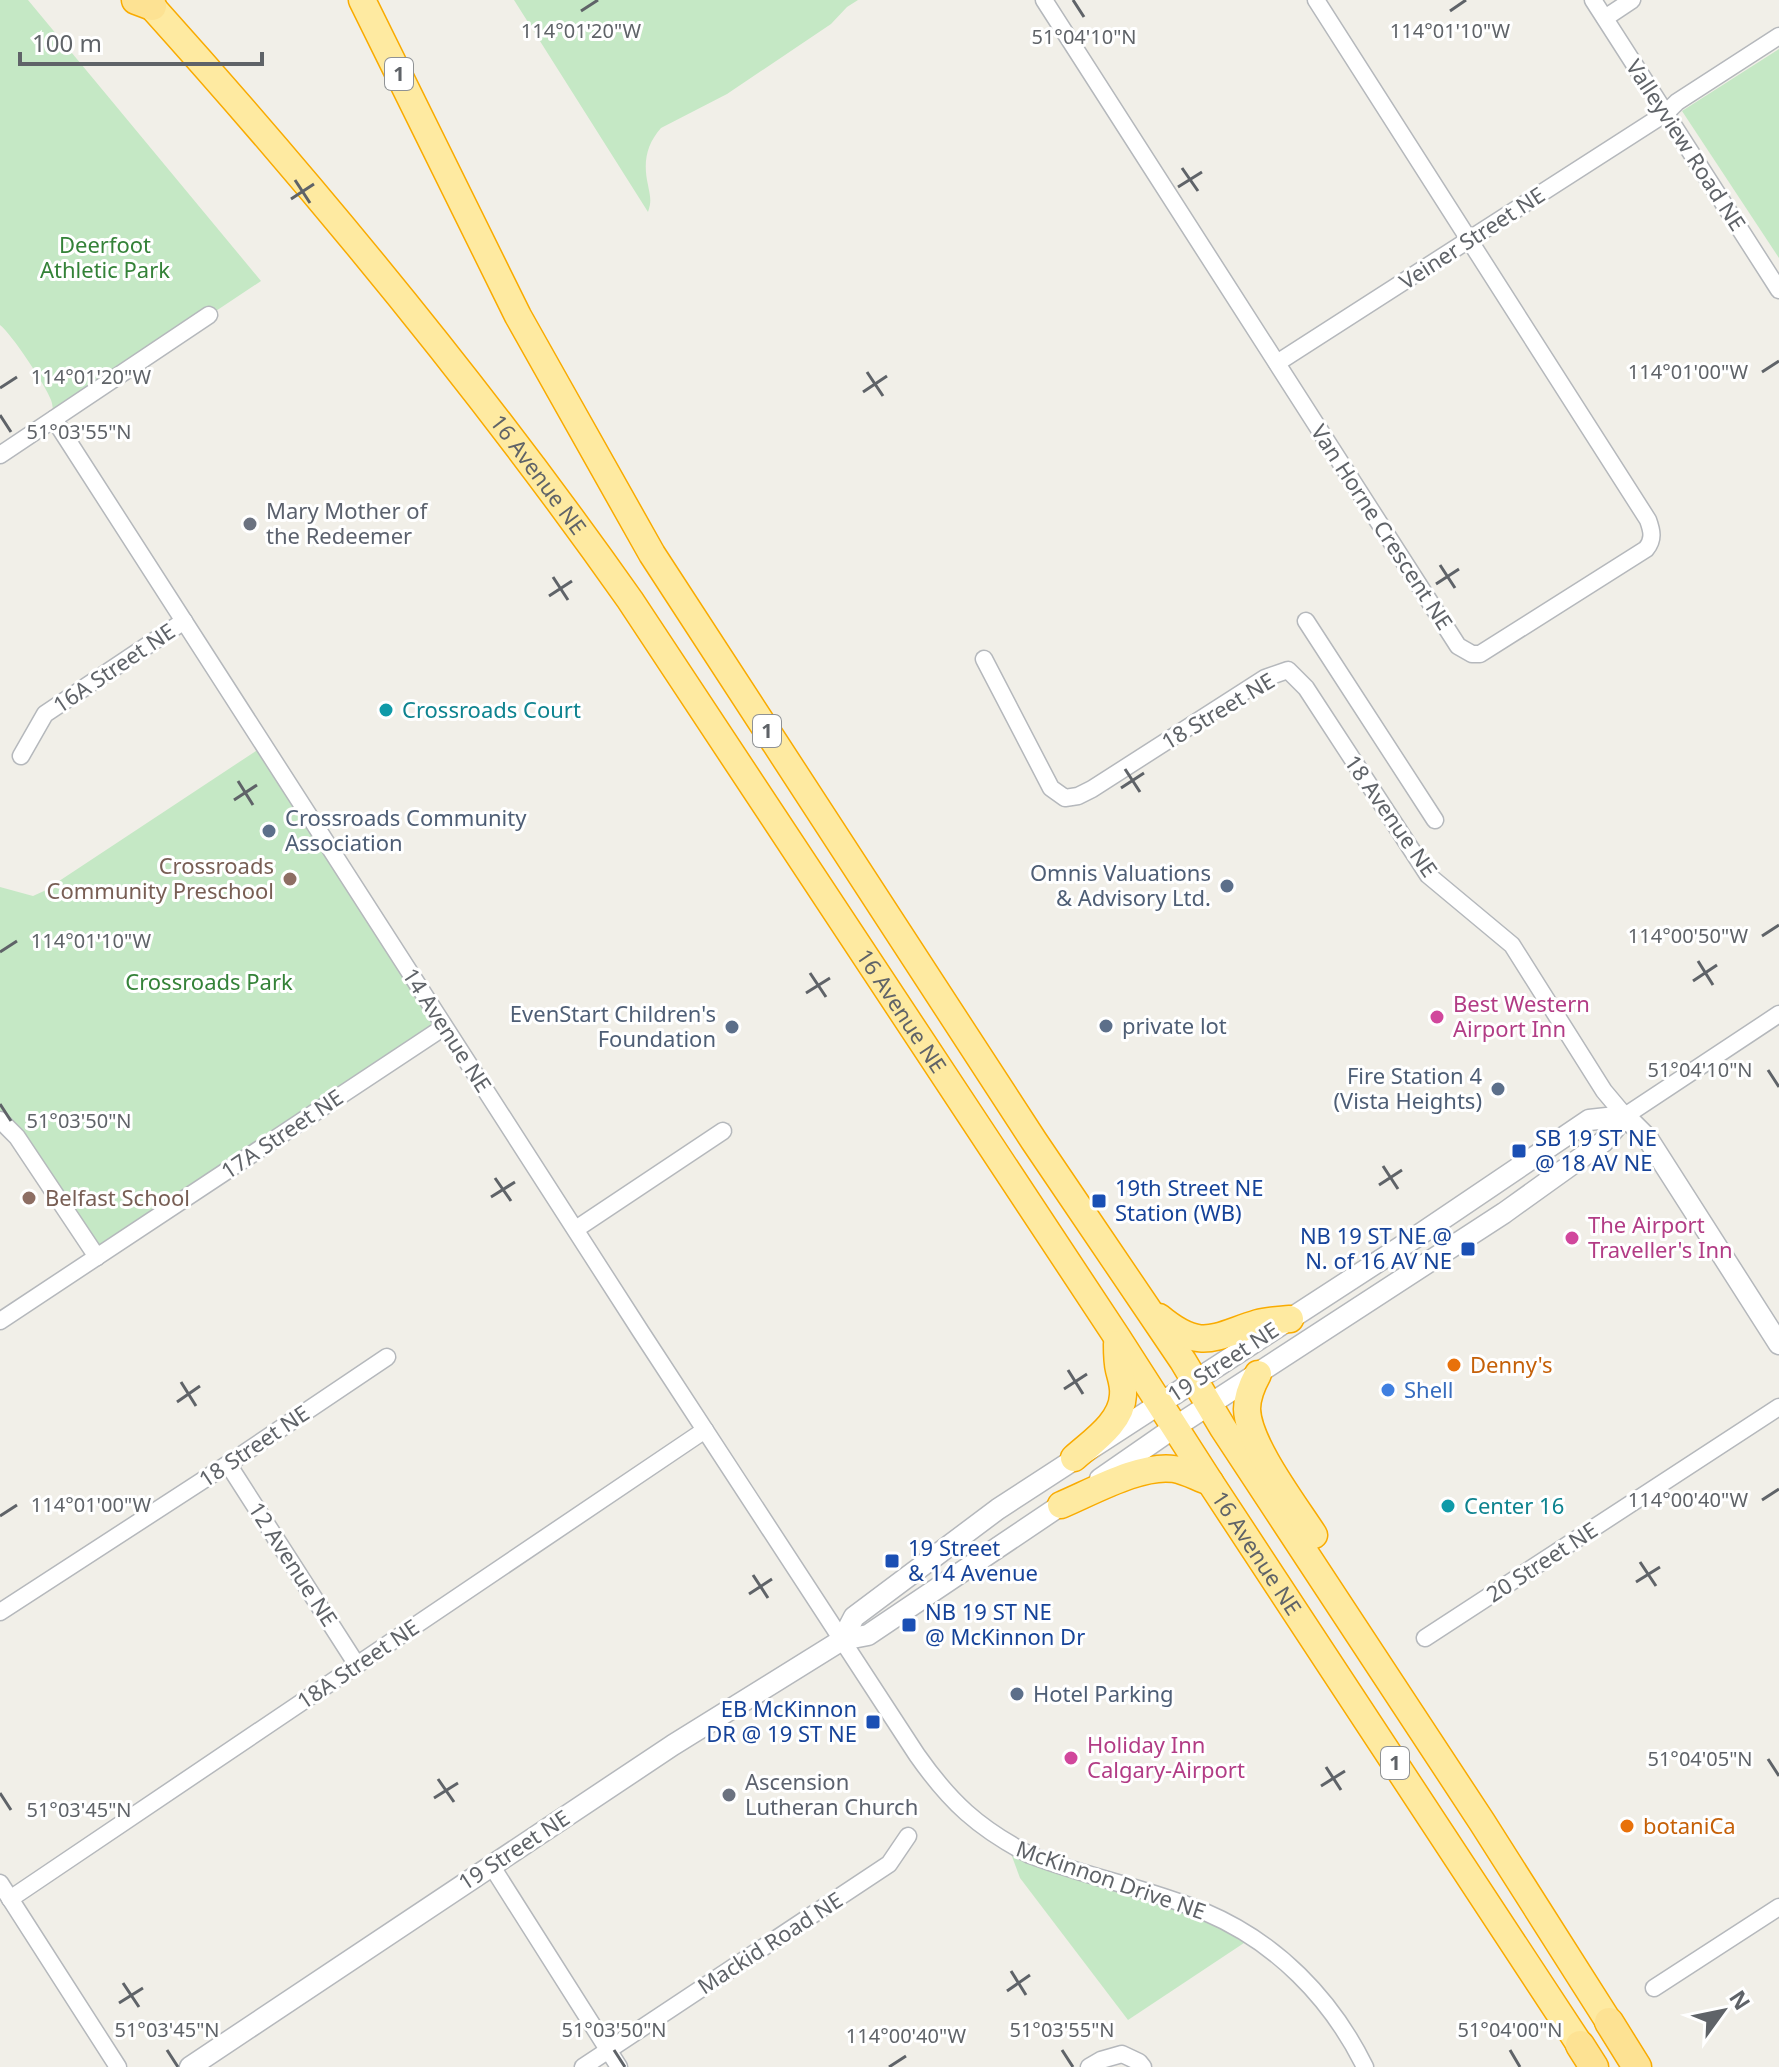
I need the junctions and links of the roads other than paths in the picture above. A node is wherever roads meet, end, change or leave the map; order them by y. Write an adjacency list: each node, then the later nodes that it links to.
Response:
1 (362, 0): 29 (highway, 16 Avenue NE / 1)
2 (1044, 0): 13 (street, Van Horne Crescent NE)
3 (1316, 0): 10 (street, Van Horne Crescent NE)
4 (1593, 0): 7 (street, Valleyview Road NE)
5 (1632, 0): 7 (street)
6 (145, 2): 32 (highway, 16 Avenue NE / 1)
7 (1605, 18): 9 (street, Valleyview Road NE)
8 (1779, 36): 9 (street, Veiner Street NE)
9 (1666, 113): 10 (street, Veiner Street NE); 11 (street, Valleyview Road NE)
10 (1468, 240): 13 (street, Veiner Street NE); 13 (street, Van Horne Crescent NE)
11 (1779, 290)
12 (209, 315): 14 (street)
13 (1277, 363)
14 (54, 419): 15 (street); 16 (street, 14 Avenue NE)
15 (0, 455)
16 (184, 621): 20 (street, 16A Street NE); 23 (street, 14 Avenue NE)
17 (1306, 621): 21 (street, 18 Avenue NE)
18 (984, 659): 19 (street, 18 Street NE)
19 (1288, 670): 24 (street, 18 Avenue NE)
20 (21, 756)
21 (1435, 820)
22 (1779, 1014): 24 (street, 19 Street NE)
23 (444, 1027): 27 (street, 14 Avenue NE); 28 (street, 17A Street NE)
24 (1625, 1116): 30 (street, 19 Street NE); 33 (street, 18 Avenue NE); 35 (street, 19 Street NE)
25 (0, 1120): 28 (street)
26 (723, 1131): 27 (street)
27 (576, 1229): 41 (street, 14 Avenue NE)
28 (97, 1257): 31 (street, 17A Street NE)
29 (1146, 1305): 30 (highway); 36 (highway, 16 Avenue NE / 1)
30 (1290, 1319): 36 (street, 19 Street NE)
31 (0, 1321)
32 (1117, 1337): 37 (highway, 16 Avenue NE / 1); 42 (highway)
33 (1779, 1344)
34 (387, 1357): 43 (street, 18 Street NE)
35 (1258, 1374): 38 (street, 19 Street NE); 49 (highway)
36 (1194, 1382): 37 (street, 19 Street NE); 38 (highway, 16 Avenue NE / 1)
37 (1159, 1403): 40 (highway, 16 Avenue NE / 1); 42 (street, 19 Street NE)
38 (1209, 1405): 40 (street, 19 Street NE); 49 (highway, 16 Avenue NE / 1)
39 (1779, 1407): 47 (street, 20 Street NE)
40 (1175, 1427): 44 (highway, 16 Avenue NE / 1); 45 (street, 19 Street NE)
41 (705, 1430): 48 (street, 14 Avenue NE); 50 (street, 18A Street NE)
42 (1074, 1458): 48 (street, 19 Street NE)
43 (228, 1464): 46 (street, 18 Street NE); 50 (street, 12 Avenue NE)
44 (1210, 1482): 45 (highway); 59 (highway, 16 Avenue NE / 1)
45 (1061, 1505): 48 (street, 19 Street NE)
46 (0, 1612)
47 (1425, 1638)
48 (842, 1640): 52 (street, 19 Street NE); 66 (street, McKinnon Drive NE)
49 (1371, 1654): 57 (highway, 16 Avenue NE / 1)
50 (357, 1665): 54 (street, 18A Street NE)
51 (908, 1836): 58 (street, Mackid Road NE)
52 (491, 1865): 58 (street); 61 (street, 19 Street NE)
53 (0, 1883): 54 (street)
54 (10, 1899): 60 (street)
55 (1779, 1907): 56 (street)
56 (1654, 1988)
57 (1609, 2022): 67 (highway, 16 Avenue NE / 1)
58 (608, 2050): 62 (street, Mackid Road NE); 63 (street)
59 (1587, 2060)
60 (118, 2067)
61 (190, 2067)
62 (583, 2067)
63 (619, 2067)
64 (1089, 2067): 65 (street)
65 (1143, 2067)
66 (1365, 2067)
67 (1637, 2067)

